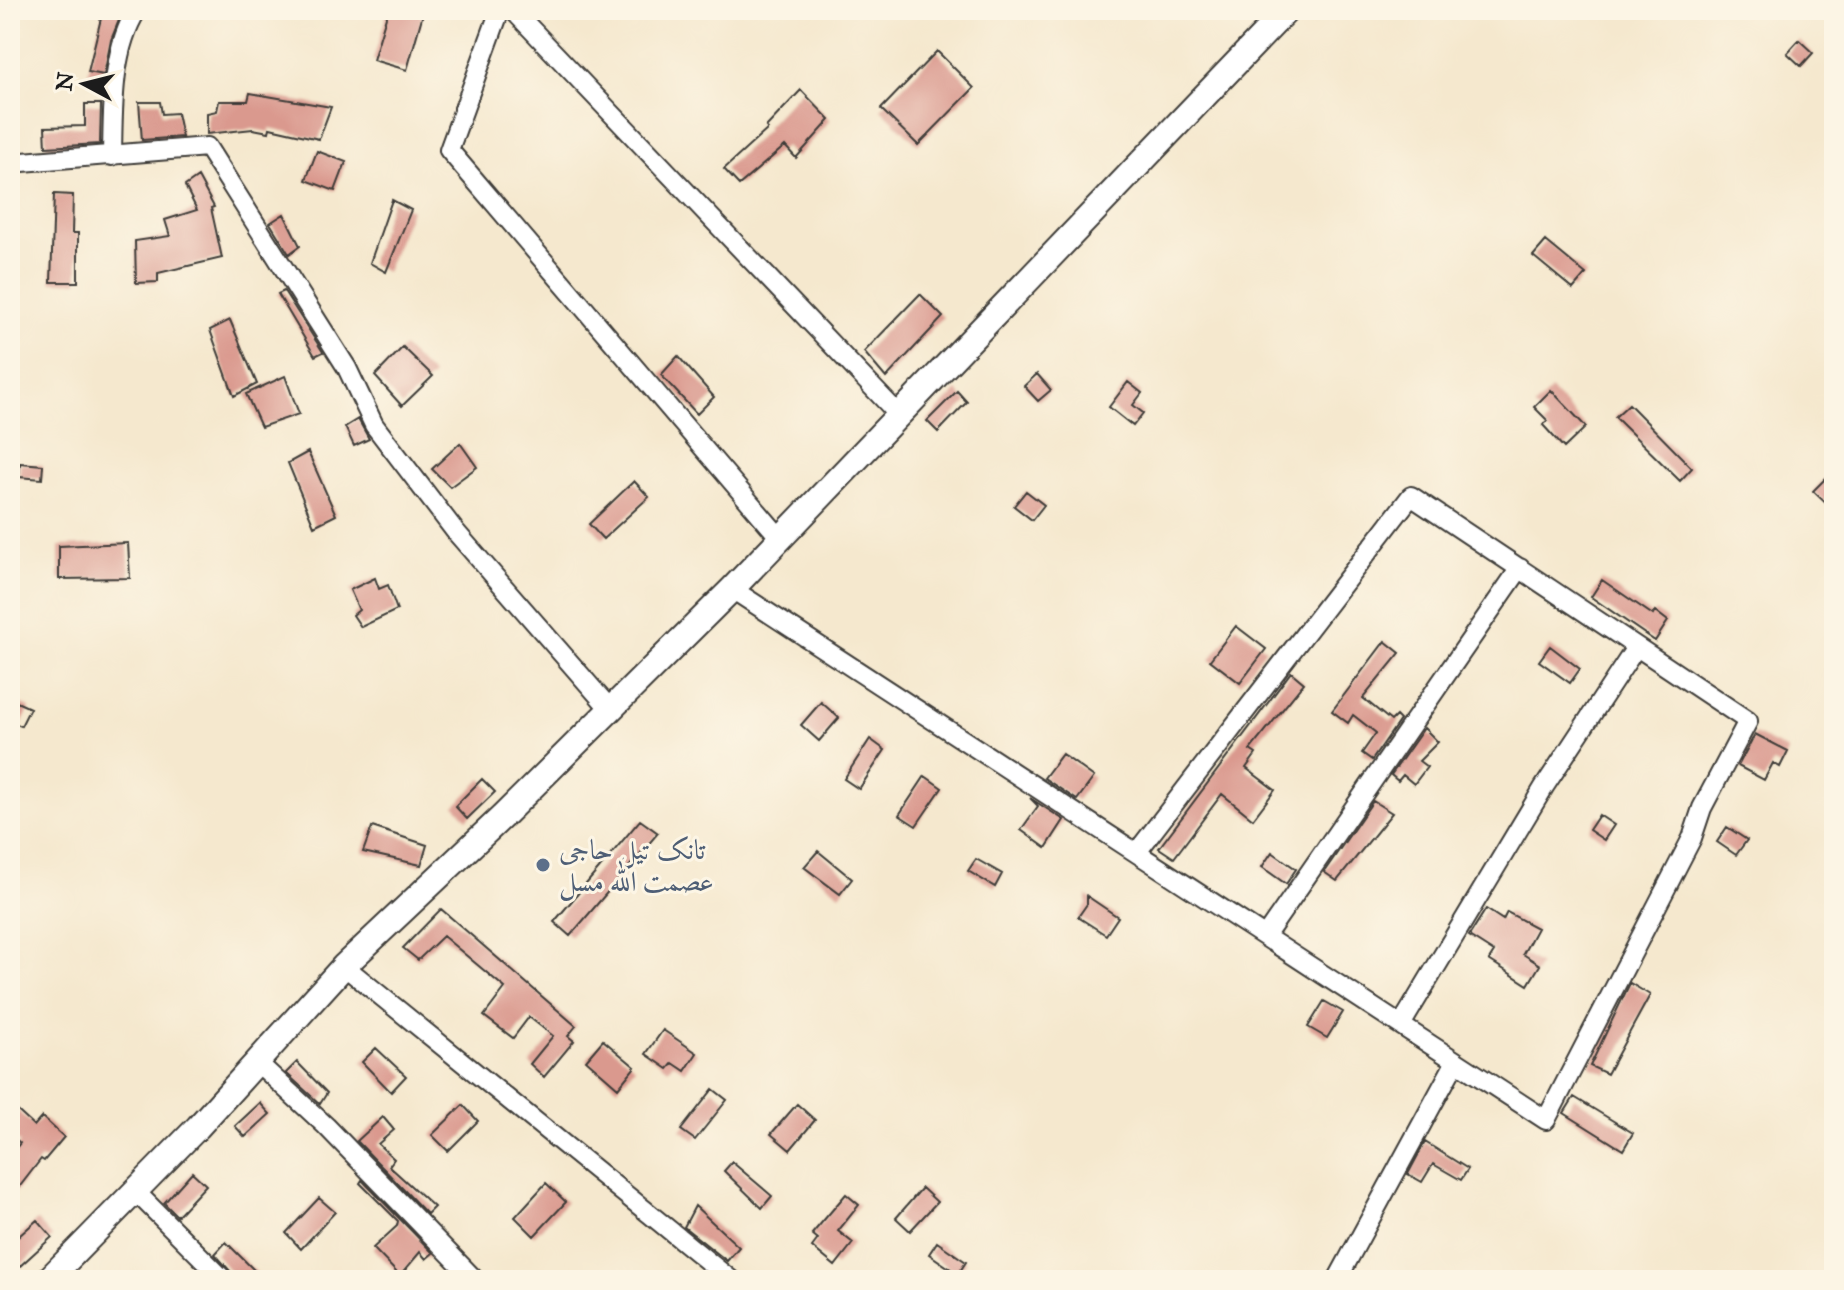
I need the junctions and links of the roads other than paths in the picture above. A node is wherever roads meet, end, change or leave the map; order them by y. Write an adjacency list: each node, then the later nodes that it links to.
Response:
1 (137, 10): 5 (street)
2 (500, 10): 8 (street)
3 (513, 10): 7 (street)
4 (1287, 10): 7 (main road)
5 (112, 156): 6 (street); 12 (street)
6 (10, 163)
7 (899, 415): 8 (main road)
8 (781, 539): 10 (main road)
9 (1520, 568): 11 (street); 13 (street); 14 (street)
10 (732, 589): 12 (main road); 13 (street)
11 (1635, 649): 16 (street); 18 (street)
12 (611, 710): 15 (main road)
13 (1137, 852): 14 (street)
14 (1266, 935): 16 (street)
15 (344, 966): 17 (main road); 23 (street)
16 (1401, 1025): 18 (street)
17 (257, 1062): 19 (main road); 22 (street)
18 (1455, 1063): 24 (street)
19 (135, 1191): 20 (main road); 21 (street)
20 (48, 1280)
21 (224, 1280)
22 (475, 1280)
23 (731, 1280)
24 (1337, 1280)

